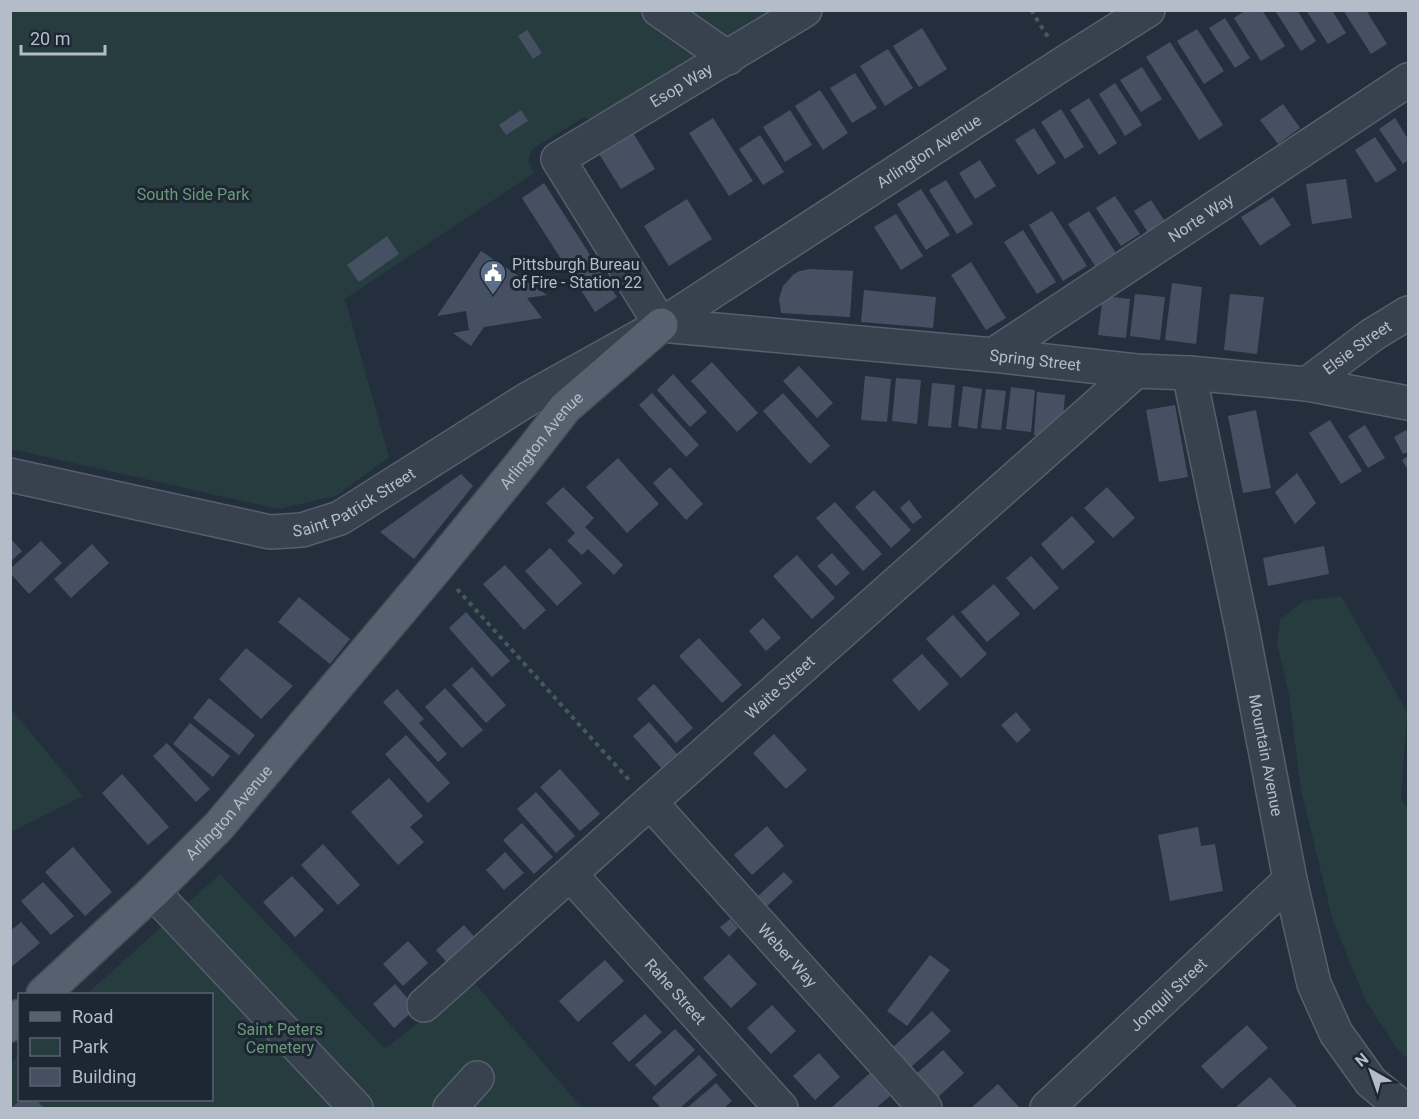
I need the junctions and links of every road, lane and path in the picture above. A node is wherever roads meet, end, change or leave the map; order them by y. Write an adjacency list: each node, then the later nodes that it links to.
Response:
1 (659, 10): 6 (street)
2 (805, 10): 6 (street, Esop Way)
3 (1031, 10): 5 (path)
4 (1148, 10): 9 (street, Arlington Avenue)
5 (1052, 43)
6 (728, 58): 9 (street, Esop Way)
7 (1408, 80): 10 (street, Norte Way)
8 (1408, 313): 13 (street, Elsie Street)
9 (661, 325): 10 (street, Spring Street); 15 (street, Saint Patrick Street); 16 (main road, Arlington Avenue)
10 (993, 356): 11 (street, Spring Street)
11 (1136, 371): 12 (street, Spring Street); 17 (street, Waite Street)
12 (1189, 373): 13 (street, Spring Street); 19 (street, Mountain Avenue)
13 (1307, 384): 14 (street, Spring Street)
14 (1408, 403)
15 (10, 475)
16 (437, 567): 17 (path); 20 (main road, Arlington Avenue)
17 (650, 802): 18 (street, Waite Street); 27 (street, Weber Way)
18 (570, 874): 22 (street, Waite Street); 26 (street, Rahe Street)
19 (1290, 880): 28 (street, Jonquil Street); 29 (street, Mountain Avenue)
20 (153, 892): 21 (main road, Arlington Avenue); 24 (street)
21 (44, 993)
22 (424, 1005)
23 (477, 1078): 25 (street)
24 (356, 1108)
25 (450, 1108)
26 (781, 1108)
27 (925, 1108)
28 (1047, 1108)
29 (1403, 1108)

